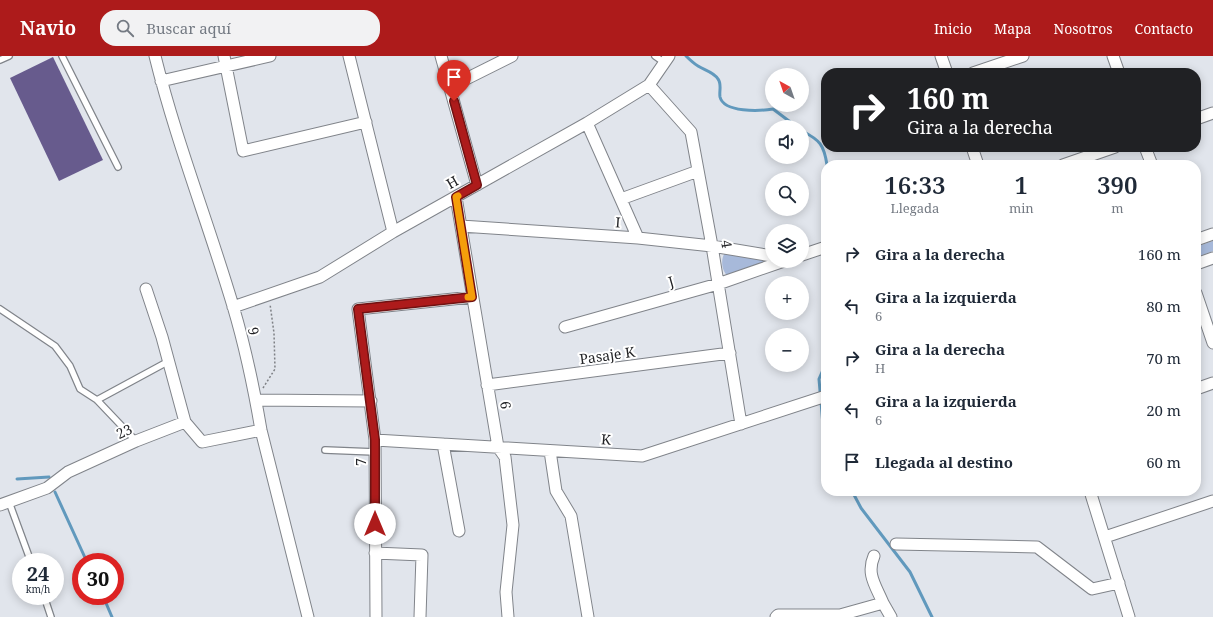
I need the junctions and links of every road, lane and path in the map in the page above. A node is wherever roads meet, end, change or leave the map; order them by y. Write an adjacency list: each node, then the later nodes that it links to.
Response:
1 (9, 56): 12 (lane)
2 (62, 56): 27 (lane)
3 (155, 56): 18 (street, 9)
4 (270, 56): 14 (street)
5 (349, 56): 23 (street)
6 (441, 56): 20 (street)
7 (512, 56): 20 (street)
8 (655, 56): 13 (lane)
9 (941, 56): 15 (street)
10 (1023, 56): 16 (street)
11 (1113, 56): 17 (street)
12 (0, 60)
13 (667, 60): 19 (street, H)
14 (225, 61): 18 (street); 23 (street)
15 (945, 68)
16 (988, 68)
17 (1117, 68)
18 (161, 81): 48 (street, 9)
19 (649, 85): 24 (street, H); 28 (street, 4)
20 (450, 87): 29 (street)
21 (1213, 113): 22 (street)
22 (1201, 117)
23 (366, 122): 33 (street)
24 (587, 123): 29 (street, H); 31 (street)
25 (1101, 152): 26 (street)
26 (1077, 160)
27 (118, 167)
28 (698, 171): 31 (street); 37 (street, 4)
29 (477, 185): 30 (street, H)
30 (456, 197): 32 (street, 6); 33 (street, H)
31 (621, 199): 35 (street)
32 (461, 226): 35 (street, I); 47 (street, 6)
33 (393, 232): 46 (street, H)
34 (1213, 234): 36 (street)
35 (638, 238): 37 (street, I)
36 (1201, 238)
37 (712, 246): 40 (street, I); 44 (street, 4)
38 (821, 248): 39 (street)
39 (809, 252)
40 (765, 255)
41 (1213, 258): 42 (street)
42 (1201, 262)
43 (765, 268): 44 (street, J)
44 (718, 284): 51 (street, J); 53 (street, 4)
45 (146, 289): 54 (street)
46 (268, 295): 48 (street, H); 60 (path)
47 (472, 297): 56 (street, 6); 61 (street, 7)
48 (233, 307): 60 (street, 9)
49 (1201, 308): 52 (street)
50 (0, 309): 59 (lane)
51 (566, 327)
52 (1213, 343)
53 (730, 353): 56 (street, Pasaje K); 63 (street, 4)
54 (169, 361): 59 (lane); 62 (street)
55 (1213, 383): 57 (street)
56 (487, 386): 68 (street, 6)
57 (1201, 387)
58 (821, 398): 63 (street, K)
59 (97, 400): 66 (lane)
60 (256, 400): 61 (street); 64 (street, 9)
61 (371, 401): 65 (street, 7)
62 (185, 422): 64 (street); 66 (street, 23)
63 (742, 424): 70 (street, K)
64 (261, 430): 85 (street, 9)
65 (375, 440): 67 (street, K); 71 (street, 7)
66 (136, 442): 74 (street, 23)
67 (443, 444): 68 (street, K); 75 (street)
68 (498, 447): 70 (street, K); 88 (street, 6)
69 (325, 450): 71 (lane)
70 (550, 451): 89 (street)
71 (375, 452): 79 (street, 7)
72 (1092, 496): 76 (street)
73 (1213, 501): 76 (street)
74 (4, 503): 78 (lane)
75 (459, 531)
76 (1105, 537): 81 (street)
77 (896, 544): 81 (street)
78 (27, 553)
79 (375, 553): 86 (street, 7); 87 (street)
80 (874, 556): 82 (street)
81 (1119, 582): 92 (street)
82 (883, 603): 90 (street); 91 (street)
83 (47, 605): 84 (lane)
84 (51, 617)
85 (308, 617)
86 (376, 617)
87 (420, 617)
88 (508, 617)
89 (588, 617)
90 (776, 617)
91 (891, 617)
92 (1129, 617)

